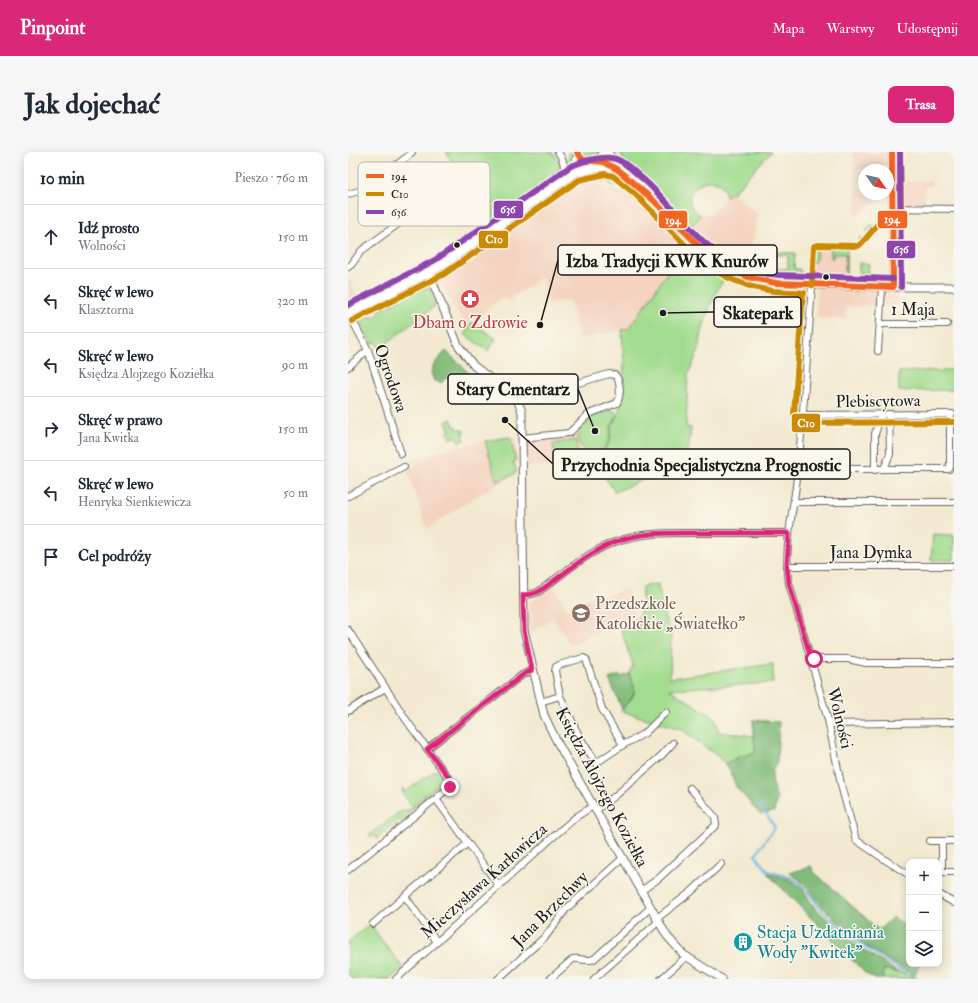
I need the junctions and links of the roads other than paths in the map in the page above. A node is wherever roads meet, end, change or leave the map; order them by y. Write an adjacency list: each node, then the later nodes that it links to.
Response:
1 (412, 152): 7 (street)
2 (558, 152): 11 (street)
3 (604, 152): 8 (main road)
4 (607, 152): 12 (street, 1 Maja)
5 (892, 152): 15 (street)
6 (576, 153): 8 (main road); 11 (main road)
7 (401, 162)
8 (593, 162): 9 (street, 1 Maja); 10 (main road)
9 (614, 167): 10 (street); 12 (street, 1 Maja)
10 (575, 173): 11 (main road)
11 (558, 184): 19 (main road)
12 (643, 189): 20 (street, 1 Maja)
13 (358, 191): 14 (street)
14 (348, 194)
15 (893, 208): 16 (street); 22 (street)
16 (954, 209)
17 (395, 226): 18 (street)
18 (348, 267)
19 (429, 273): 24 (main road); 30 (street)
20 (812, 285): 21 (street, 1 Maja); 34 (street, Wolności)
21 (882, 287): 22 (street, 1 Maja); 25 (street, 1 Maja)
22 (894, 287): 23 (street, 1 Maja)
23 (954, 287)
24 (348, 314): 27 (street, Ogrodowa)
25 (880, 324): 26 (street, 1 Maja); 28 (street, 1 Maja)
26 (947, 324)
27 (368, 350): 29 (street); 36 (street, Ogrodowa)
28 (878, 351)
29 (348, 367)
30 (515, 397): 35 (street, Księdza Alojzego Koziełka); 35 (street)
31 (881, 414): 32 (street, Plebiscytowa); 34 (street, Plebiscytowa); 40 (street)
32 (889, 414): 33 (street, Plebiscytowa); 39 (street)
33 (952, 414): 39 (street)
34 (802, 415): 38 (street, Wolności)
35 (522, 438): 47 (street, Księdza Alojzego Koziełka)
36 (402, 454)
37 (404, 467): 41 (street)
38 (798, 469): 40 (street); 42 (street, Wolności)
39 (884, 469): 40 (street)
40 (875, 470)
41 (348, 496)
42 (794, 502): 43 (street); 44 (street, Wolności)
43 (954, 502)
44 (789, 533): 45 (street, Wolności); 47 (street)
45 (787, 566): 46 (street, Jana Dymka); 49 (street, Wolności)
46 (954, 566)
47 (523, 595): 51 (street, Księdza Alojzego Koziełka)
48 (348, 630): 52 (street)
49 (811, 659): 50 (street); 58 (street, Wolności)
50 (954, 663)
51 (532, 670): 54 (street, Księdza Alojzego Koziełka); 61 (street)
52 (385, 688): 55 (street); 61 (street)
53 (560, 696): 54 (street); 60 (street); 60 (street)
54 (540, 702): 64 (street, Księdza Alojzego Koziełka)
55 (348, 711)
56 (666, 712): 60 (street)
57 (954, 722): 58 (street)
58 (829, 724): 75 (street, Wolności)
59 (673, 743): 64 (street, Mieczysława Karłowicza)
60 (623, 745)
61 (427, 749): 63 (street)
62 (690, 788): 77 (street)
63 (436, 799): 68 (street); 72 (street)
64 (594, 808): 69 (street, Księdza Alojzego Koziełka); 76 (street, Mieczysława Karłowicza)
65 (930, 841): 66 (street)
66 (942, 841): 67 (street); 70 (street)
67 (954, 841)
68 (468, 842): 76 (street); 79 (street)
69 (623, 858): 77 (street, Księdza Alojzego Koziełka); 87 (street, Jana Brzechwy)
70 (941, 859)
71 (721, 864): 82 (street)
72 (348, 870)
73 (942, 872): 74 (street)
74 (954, 872)
75 (906, 873)
76 (499, 886): 84 (street, Mieczysława Karłowicza)
77 (641, 891): 81 (street, Księdza Alojzego Koziełka)
78 (941, 895): 80 (street)
79 (404, 896): 83 (street); 84 (street)
80 (954, 903)
81 (650, 908): 82 (street, Księdza Alojzego Koziełka); 88 (street)
82 (657, 920): 85 (street, Księdza Alojzego Koziełka); 89 (street)
83 (373, 924)
84 (437, 942): 86 (street, Mieczysława Karłowicza)
85 (687, 956): 90 (street); 91 (street, Księdza Alojzego Koziełka)
86 (396, 979)
87 (498, 979)
88 (550, 979)
89 (594, 979)
90 (661, 979)
91 (722, 979)

